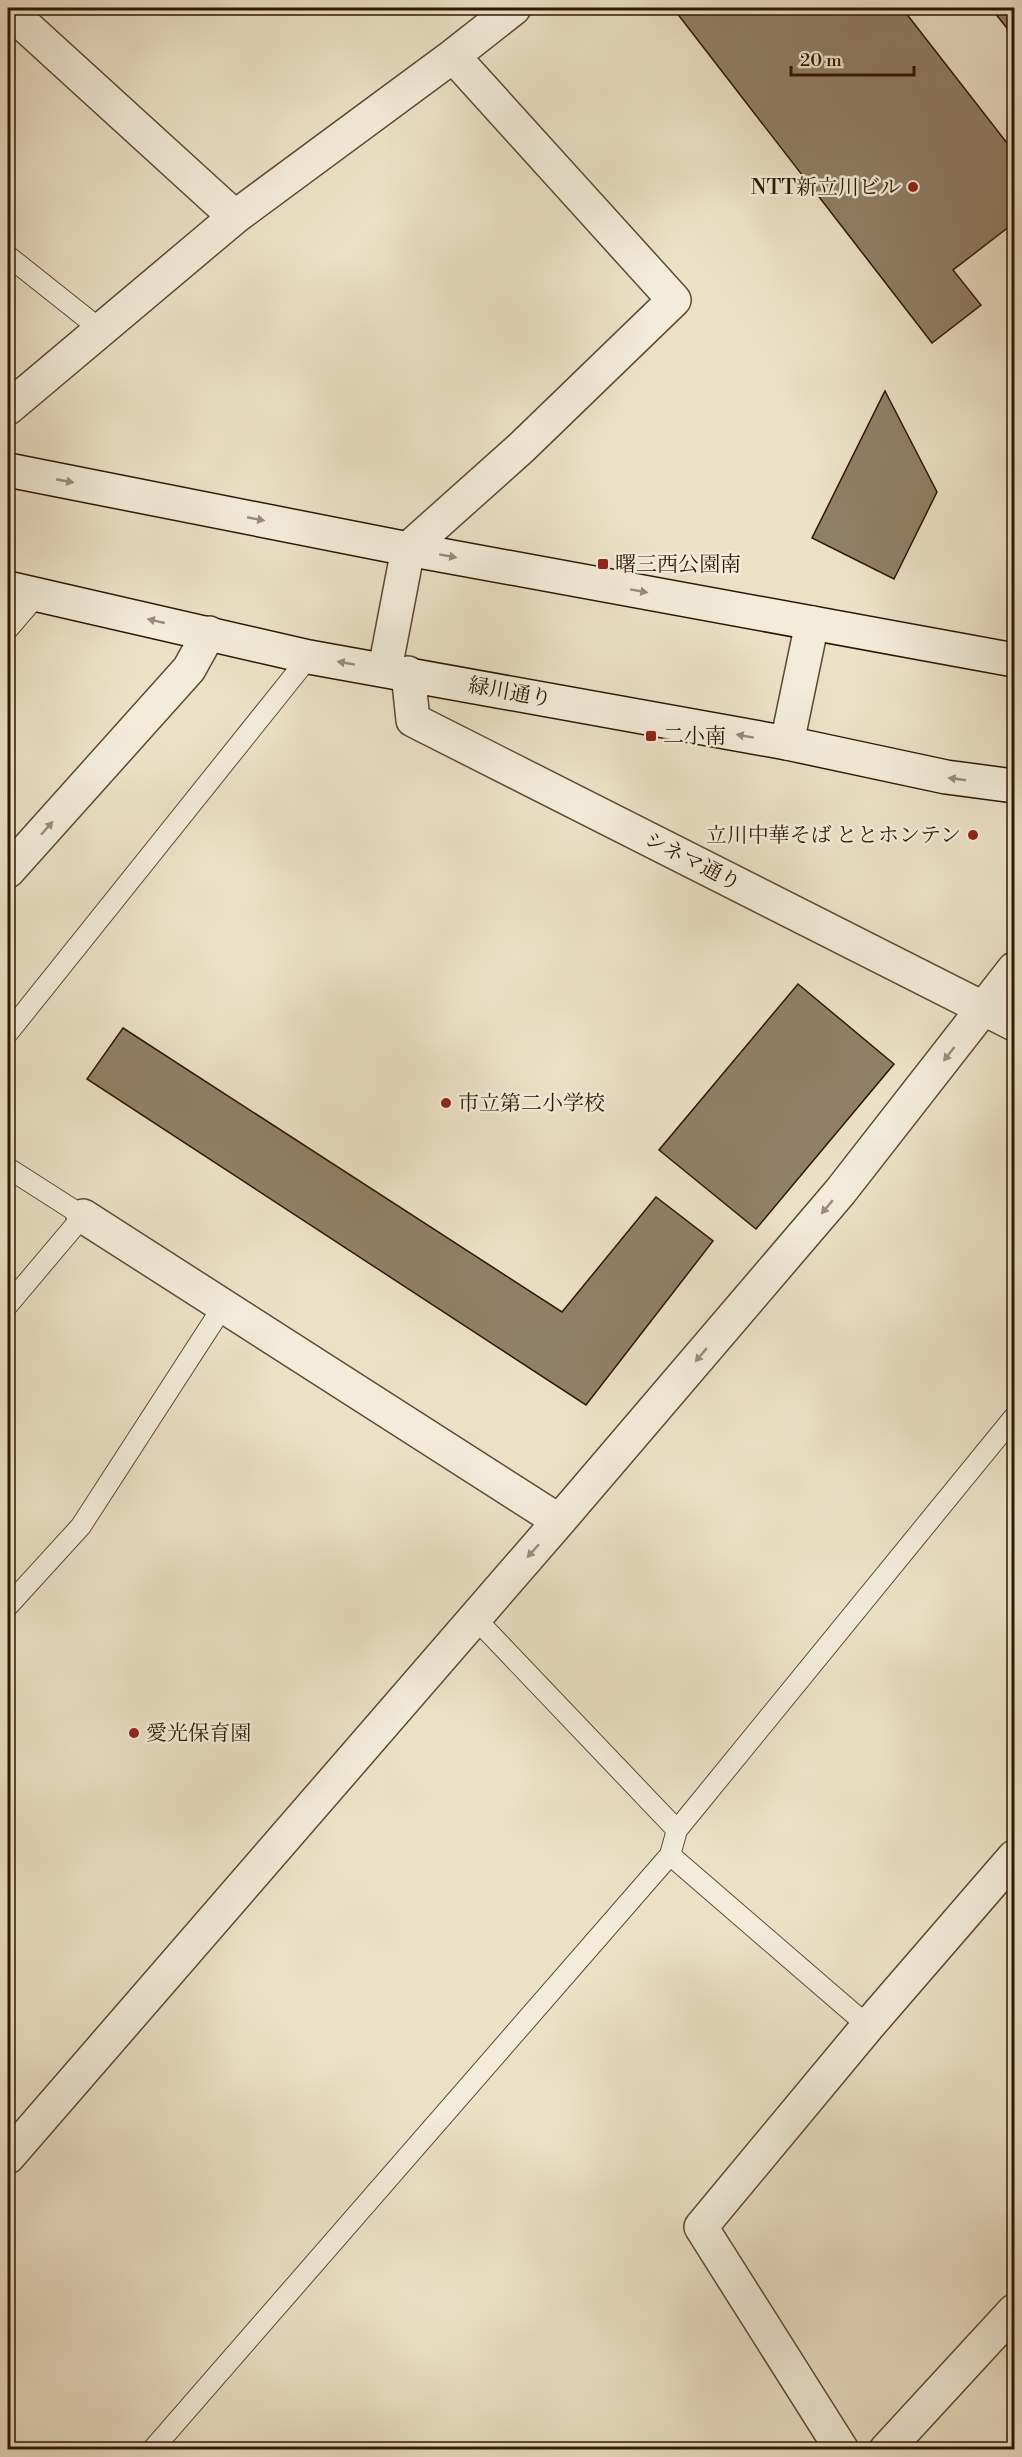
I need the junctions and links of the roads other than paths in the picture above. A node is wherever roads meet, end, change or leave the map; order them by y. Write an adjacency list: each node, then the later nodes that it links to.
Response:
1 (514, 8): 3 (street)
2 (8, 9): 4 (street)
3 (453, 56): 4 (street); 9 (street)
4 (234, 217): 6 (street)
5 (8, 256): 6 (lane)
6 (100, 329): 7 (street)
7 (8, 408)
8 (8, 470): 9 (street, one-way to 9)
9 (408, 549): 11 (street, one-way to 11); 16 (street)
10 (23, 591): 12 (lane); 13 (street, 緑川通り, one-way to 10)
11 (812, 623): 15 (street); 17 (street)
12 (8, 628)
13 (209, 633): 14 (street, 緑川通り); 19 (street, one-way to 13)
14 (309, 657): 16 (street, 緑川通り, one-way to 14); 23 (lane)
15 (1014, 660)
16 (397, 671): 17 (street, 緑川通り, one-way to 16); 21 (street, シネマ通り)
17 (787, 743): 18 (street, 緑川通り, one-way to 17)
18 (1014, 786)
19 (8, 872)
20 (1014, 969): 21 (street)
21 (985, 1009): 22 (street, シネマ通り); 29 (street, one-way to 29)
22 (1014, 1024)
23 (8, 1033)
24 (8, 1168): 25 (lane)
25 (83, 1216): 26 (lane); 27 (street)
26 (8, 1305)
27 (224, 1305): 29 (street); 30 (lane)
28 (1014, 1417): 32 (lane)
29 (559, 1521): 31 (street, one-way to 31)
30 (8, 1606)
31 (474, 1617): 32 (lane); 36 (street)
32 (677, 1830): 33 (lane)
33 (670, 1855): 35 (lane); 38 (lane)
34 (1014, 1857): 35 (street)
35 (868, 2026): 39 (street)
36 (8, 2157)
37 (1014, 2312): 40 (street)
38 (152, 2450)
39 (842, 2450)
40 (886, 2450)

